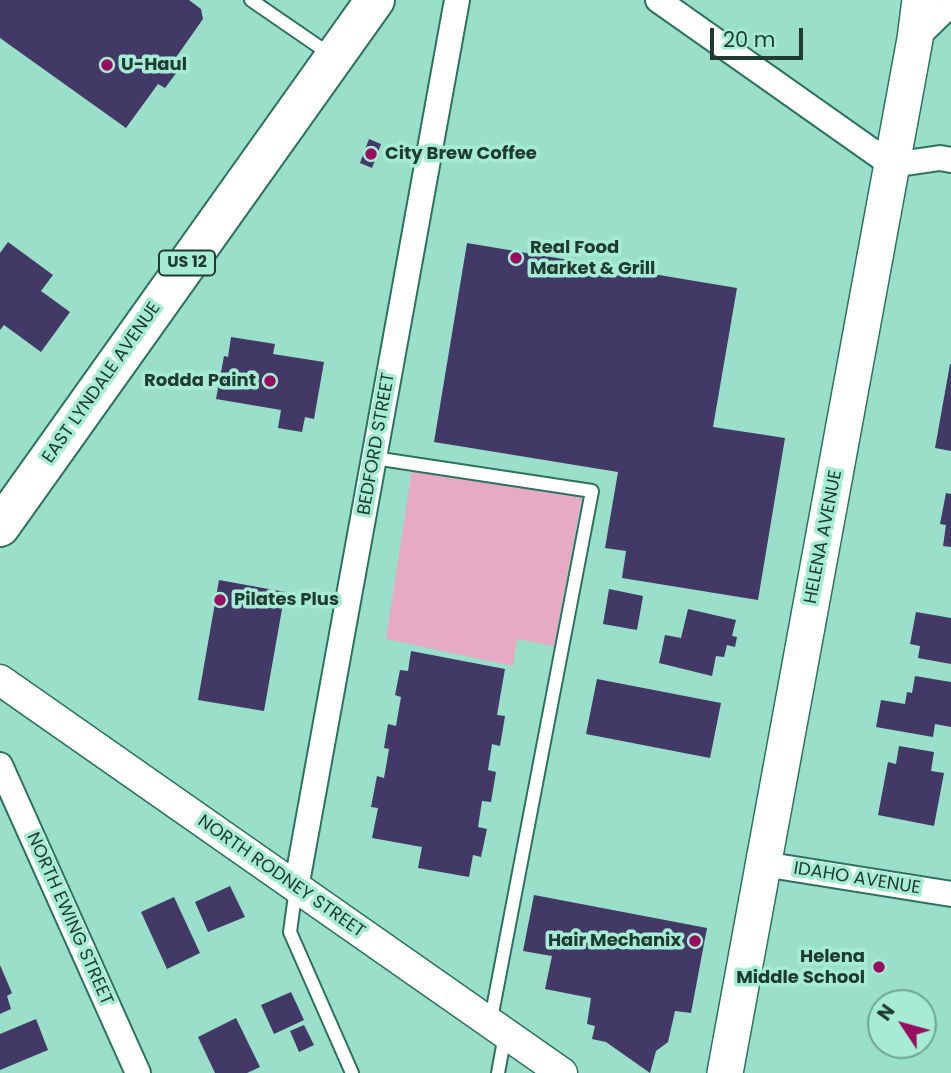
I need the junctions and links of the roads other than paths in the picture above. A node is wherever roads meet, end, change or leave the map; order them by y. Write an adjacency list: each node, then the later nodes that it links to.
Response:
1 (251, 0): 8 (lane)
2 (374, 0): 8 (highway, EAST LYNDALE AVENUE / US 12)
3 (457, 0): 11 (street, BEDFORD STREET)
4 (658, 0): 10 (street)
5 (920, 0): 7 (main road, HELENA AVENUE)
6 (951, 4): 7 (street)
7 (915, 40): 10 (main road, HELENA AVENUE)
8 (334, 57): 12 (highway, EAST LYNDALE AVENUE / US 12)
9 (951, 160): 10 (street)
10 (892, 165): 15 (main road, HELENA AVENUE)
11 (374, 457): 16 (street, BEDFORD STREET); 18 (lane)
12 (0, 527)
13 (0, 680): 16 (street, NORTH RODNEY STREET)
14 (0, 765): 19 (street, NORTH EWING STREET)
15 (763, 864): 17 (street, IDAHO AVENUE); 23 (main road, HELENA AVENUE)
16 (296, 888): 18 (street, NORTH RODNEY STREET); 20 (lane)
17 (951, 894)
18 (498, 1029): 21 (lane); 22 (street, NORTH RODNEY STREET)
19 (138, 1073)
20 (352, 1073)
21 (498, 1073)
22 (562, 1073)
23 (725, 1073)

